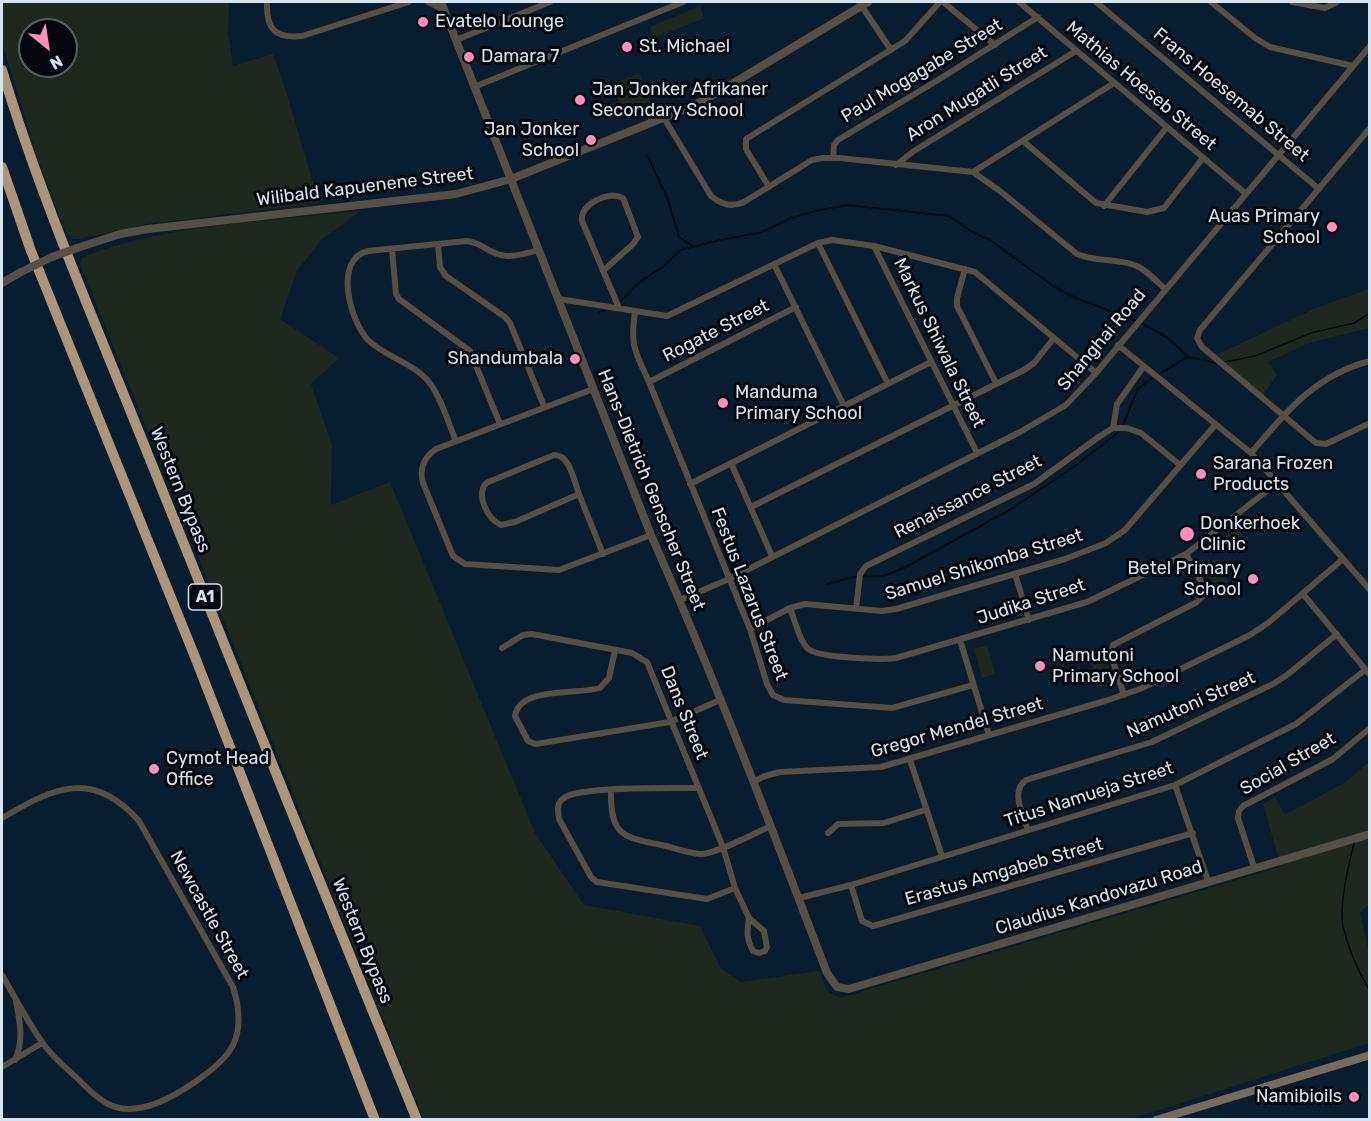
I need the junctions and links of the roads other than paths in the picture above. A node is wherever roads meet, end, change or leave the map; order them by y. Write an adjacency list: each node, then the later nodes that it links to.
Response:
1 (267, 2): 2 (street)
2 (409, 2)
3 (428, 2): 14 (street)
4 (441, 2): 14 (street, Hans-Dietrich Genscher Street)
5 (550, 2): 16 (street)
6 (683, 2): 24 (street)
7 (942, 2): 17 (street); 19 (street)
8 (1019, 2): 15 (street, Mathias Hoeseb Street)
9 (1096, 2): 29 (street, Frans Hoesemab Street)
10 (1210, 2): 21 (street)
11 (1292, 2): 12 (street)
12 (1337, 2)
13 (863, 3): 19 (street); 25 (street, Wilibald Kapuenene Street)
14 (444, 10): 16 (street, Hans-Dietrich Genscher Street)
15 (1038, 18): 17 (street, Paul Mogagabe Street); 20 (street, Mathias Hoeseb Street)
16 (456, 40): 24 (street, Hans-Dietrich Genscher Street)
17 (995, 45): 30 (street, Paul Mogagabe Street)
18 (1370, 46): 21 (street, Shanghai Road)
19 (891, 50): 36 (street)
20 (1076, 51): 23 (street, Mathias Hoeseb Street); 32 (street, Aron Mugatli Street)
21 (1353, 66): 29 (street, Shanghai Road)
22 (2, 70): 134 (highway, Western Bypass / A1)
23 (1114, 83): 26 (street, Mathias Hoeseb Street); 28 (street)
24 (474, 87): 35 (street, Hans-Dietrich Genscher Street)
25 (664, 118): 35 (street, Wilibald Kapuenene Street); 36 (street)
26 (1167, 127): 31 (street, Mathias Hoeseb Street); 39 (street)
27 (1370, 128): 37 (street)
28 (1023, 141): 34 (street); 39 (street)
29 (1279, 155): 37 (street, Frans Hoesemab Street); 38 (street, Shanghai Road)
30 (833, 158): 32 (street); 36 (street)
31 (1203, 158): 38 (street, Mathias Hoeseb Street); 39 (street)
32 (896, 165): 34 (street)
33 (2, 167): 133 (highway, A1)
34 (973, 172): 49 (street)
35 (511, 179): 44 (street, Hans-Dietrich Genscher Street); 48 (street, Wilibald Kapuenene Street, bridge)
36 (769, 187)
37 (1319, 189): 67 (street)
38 (1245, 193): 49 (street, Shanghai Road)
39 (1104, 206)
40 (818, 243): 42 (street); 45 (street); 62 (street)
41 (438, 244): 43 (street); 44 (street); 64 (street)
42 (874, 246): 46 (street); 56 (street, Markus Shiwala Street)
43 (392, 249): 69 (street); 72 (street)
44 (539, 250): 50 (street, Hans-Dietrich Genscher Street)
45 (774, 264): 51 (street); 53 (street)
46 (965, 269): 54 (street); 61 (street)
47 (603, 271): 47 (street); 52 (street)
48 (2, 284)
49 (1164, 290): 55 (street, Shanghai Road)
50 (559, 299): 52 (street); 63 (street, Hans-Dietrich Genscher Street)
51 (796, 307): 60 (street, Rogate Street); 65 (street)
52 (619, 308): 53 (street)
53 (635, 312): 60 (street, Festus Lazarus Street)
54 (1054, 338): 59 (street); 61 (street)
55 (1118, 345): 58 (street); 59 (street, Shanghai Road)
56 (931, 362): 62 (street); 66 (street, Markus Shiwala Street)
57 (1370, 362): 67 (street)
58 (1144, 366): 70 (street); 71 (street)
59 (1096, 373): 73 (street, Shanghai Road)
60 (649, 382): 78 (street, Festus Lazarus Street)
61 (996, 383): 66 (street)
62 (888, 384): 65 (street)
63 (593, 388): 64 (street); 81 (street, Hans-Dietrich Genscher Street)
64 (544, 406): 69 (street)
65 (844, 406): 75 (street)
66 (953, 406): 73 (street, Markus Shiwala Street); 80 (street)
67 (1284, 414): 68 (street); 74 (street)
68 (1370, 423)
69 (500, 424): 72 (street)
70 (1215, 425): 74 (street); 76 (street, Samuel Shikomba Street)
71 (1113, 428): 76 (street); 92 (street, Renaissance Street)
72 (456, 441): 82 (street)
73 (977, 453): 84 (street, Shanghai Road)
74 (1251, 453): 77 (street)
75 (731, 463): 78 (street); 80 (street)
76 (1180, 465): 86 (street, Samuel Shikomba Street)
77 (1277, 483): 83 (street, Judika Street); 85 (street)
78 (690, 484): 87 (street, Festus Lazarus Street)
79 (579, 494): 79 (street); 82 (street)
80 (751, 507): 84 (street)
81 (651, 535): 82 (street); 90 (street, Hans-Dietrich Genscher Street)
82 (603, 554)
83 (1186, 554): 93 (street, Judika Street); 101 (street)
84 (772, 556): 87 (street, Shanghai Road)
85 (1343, 559): 88 (street); 89 (street, Gregor Mendel Street)
86 (1015, 574): 92 (street, Samuel Shikomba Street); 93 (street)
87 (729, 579): 90 (street, Shanghai Road); 94 (street, Festus Lazarus Street)
88 (1370, 590)
89 (1303, 594): 95 (street); 101 (street, Gregor Mendel Street)
90 (680, 600): 102 (street, Hans-Dietrich Genscher Street)
91 (790, 608): 92 (street, Samuel Shikomba Street); 94 (street, Samuel Shikomba Street); 96 (street, Judika Street)
92 (856, 609)
93 (1029, 620): 96 (street, Judika Street)
94 (750, 629): 100 (street, Festus Lazarus Street)
95 (1337, 634): 99 (street); 114 (street, Namutoni Street)
96 (960, 640): 100 (street)
97 (502, 648): 98 (street, Dans Street)
98 (615, 650): 103 (street, Dans Street); 103 (street)
99 (1367, 673): 108 (street, Titus Namueja Street)
100 (973, 685): 105 (street)
101 (1124, 694): 105 (street, Gregor Mendel Street)
102 (720, 700): 103 (street); 107 (street, Hans-Dietrich Genscher Street)
103 (670, 722): 109 (street, Dans Street)
104 (1370, 728): 120 (street, Social Street)
105 (989, 735): 106 (street, Gregor Mendel Street)
106 (910, 760): 107 (street, Gregor Mendel Street); 111 (street)
107 (753, 782): 113 (street, Hans-Dietrich Genscher Street)
108 (1175, 785): 114 (street, Titus Namueja Street); 116 (street)
109 (698, 788): 110 (street); 118 (street, Dans Street)
110 (611, 789): 118 (street); 123 (street)
111 (925, 810): 115 (street); 119 (street)
112 (2, 818): 129 (street, Newcastle Street)
113 (771, 826): 118 (street); 124 (street, Hans-Dietrich Genscher Street)
114 (1028, 830): 119 (street, Titus Namueja Street)
115 (828, 833)
116 (1193, 833): 121 (street); 122 (street, Erastus Amgabeb Street)
117 (1370, 834): 120 (street, Claudius Kandovazu Road)
118 (723, 847): 123 (street, Dans Street)
119 (942, 856): 122 (street, Titus Namueja Street)
120 (1254, 867): 121 (street, Claudius Kandovazu Road)
121 (1208, 881): 127 (street, Claudius Kandovazu Road)
122 (851, 885): 124 (street, Titus Namueja Street)
123 (735, 888): 125 (street, Dans Street)
124 (799, 898): 127 (street, Hans-Dietrich Genscher Street)
125 (749, 918): 125 (street, Dans Street)
126 (2, 975): 128 (street, Newcastle Street)
127 (837, 987)
128 (15, 997): 129 (street, Newcastle Street); 131 (street)
129 (42, 1043): 131 (street)
130 (1370, 1055): 135 (main road)
131 (15, 1060): 132 (street)
132 (2, 1067)
133 (375, 1119)
134 (417, 1119)
135 (1156, 1119)

